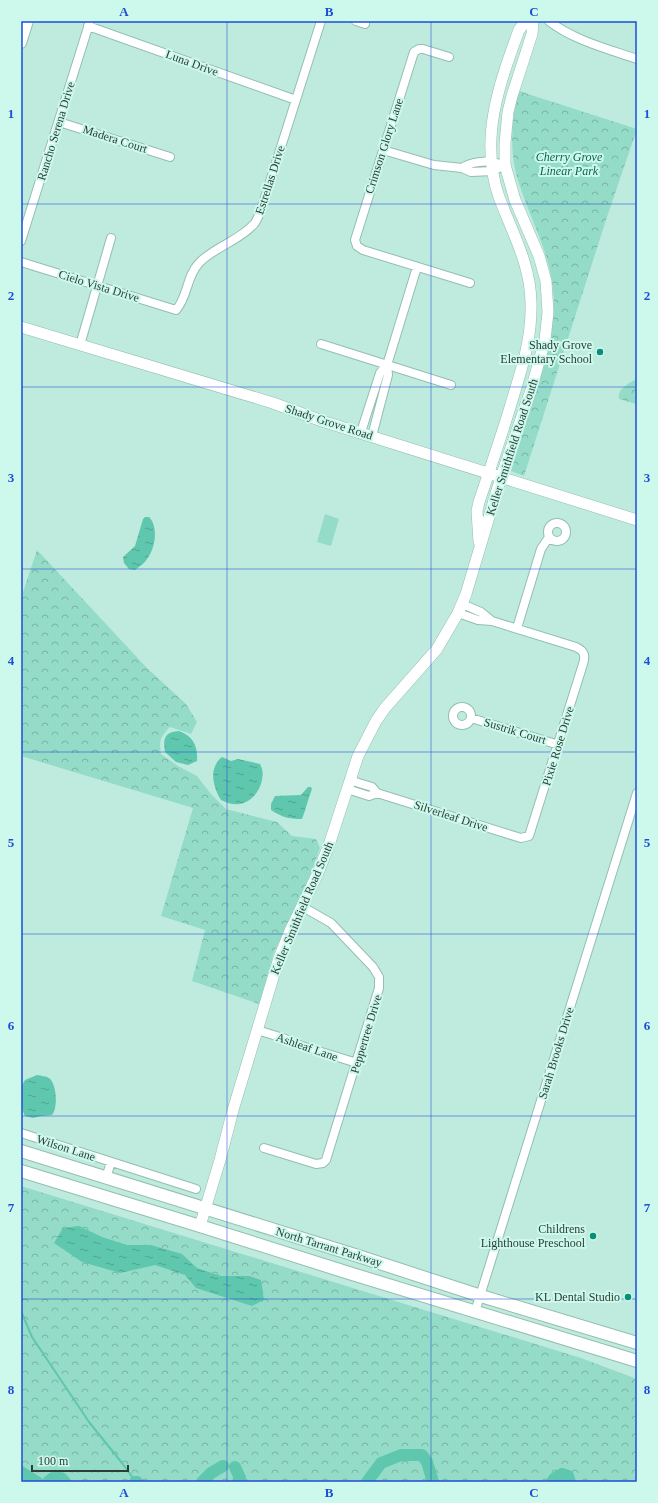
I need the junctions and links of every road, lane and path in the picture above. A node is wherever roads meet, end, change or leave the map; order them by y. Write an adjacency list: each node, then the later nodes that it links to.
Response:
1 (28, 21): 9 (street)
2 (321, 21): 12 (street, Estrellas Drive)
3 (356, 21): 8 (street)
4 (526, 21): 17 (main road, Keller Smithfield Road South)
5 (533, 21): 16 (main road, Keller Smithfield Road South)
6 (549, 21): 11 (street)
7 (89, 24): 12 (street, Luna Drive); 13 (street, Rancho Serena Drive)
8 (365, 24)
9 (21, 44)
10 (448, 57): 14 (street, Crimson Glory Lane)
11 (637, 59)
12 (296, 100): 24 (street, Estrellas Drive)
13 (59, 122): 15 (street, Madera Court); 19 (street, Rancho Serena Drive)
14 (383, 150): 17 (street); 21 (street, Crimson Glory Lane)
15 (170, 157)
16 (505, 165): 17 (street); 33 (main road, Keller Smithfield Road South)
17 (493, 166): 32 (main road, Keller Smithfield Road South)
18 (112, 238): 23 (street)
19 (21, 241)
20 (21, 262): 23 (street, Cielo Vista Drive)
21 (417, 266): 22 (street); 28 (street)
22 (470, 283)
23 (97, 285): 24 (street, Cielo Vista Drive); 27 (street)
24 (176, 310)
25 (21, 327): 27 (main road, Shady Grove Road)
26 (321, 344): 28 (street)
27 (80, 345): 30 (main road, Shady Grove Road)
28 (387, 366): 29 (street); 30 (street); 31 (street)
29 (451, 385)
30 (361, 432): 31 (main road, Shady Grove Road)
31 (372, 436): 32 (main road, Shady Grove Road)
32 (489, 473): 33 (main road, Shady Grove Road); 36 (main road, Keller Smithfield Road South)
33 (501, 477): 34 (main road, Shady Grove Road); 36 (main road, Keller Smithfield Road South)
34 (637, 520)
35 (549, 537): 38 (street)
36 (480, 549): 37 (main road, Keller Smithfield Road South)
37 (460, 608): 38 (street); 41 (main road, Keller Smithfield Road South)
38 (517, 628): 40 (street, Pixie Rose Drive)
39 (471, 718): 40 (street, Sustrik Court)
40 (559, 745): 43 (street, Pixie Rose Drive)
41 (348, 785): 43 (street, Silverleaf Drive); 44 (main road, Keller Smithfield Road South)
42 (637, 793): 58 (street, Sarah Brooks Drive)
43 (525, 838)
44 (303, 907): 45 (main road, Keller Smithfield Road South); 46 (street, Peppertree Drive)
45 (257, 1030): 46 (street, Ashleaf Lane); 54 (main road, Keller Smithfield Road South)
46 (357, 1063): 48 (street, Peppertree Drive)
47 (21, 1133): 50 (street, Wilson Lane)
48 (264, 1148)
49 (21, 1151): 52 (main road, North Tarrant Parkway)
50 (111, 1162): 52 (street, Wilson Lane); 53 (street, Wilson Lane)
51 (21, 1171): 55 (main road, North Tarrant Parkway)
52 (106, 1178): 54 (main road, North Tarrant Parkway)
53 (196, 1189)
54 (205, 1209): 55 (main road, Keller Smithfield Road South); 56 (main road, North Tarrant Parkway)
55 (200, 1226): 57 (main road, North Tarrant Parkway)
56 (355, 1255): 57 (main road); 58 (main road, North Tarrant Parkway)
57 (349, 1273): 59 (main road, North Tarrant Parkway)
58 (481, 1296): 59 (street, Sarah Brooks Drive); 60 (main road, North Tarrant Parkway)
59 (476, 1312): 61 (main road, North Tarrant Parkway)
60 (637, 1343)
61 (637, 1360)

